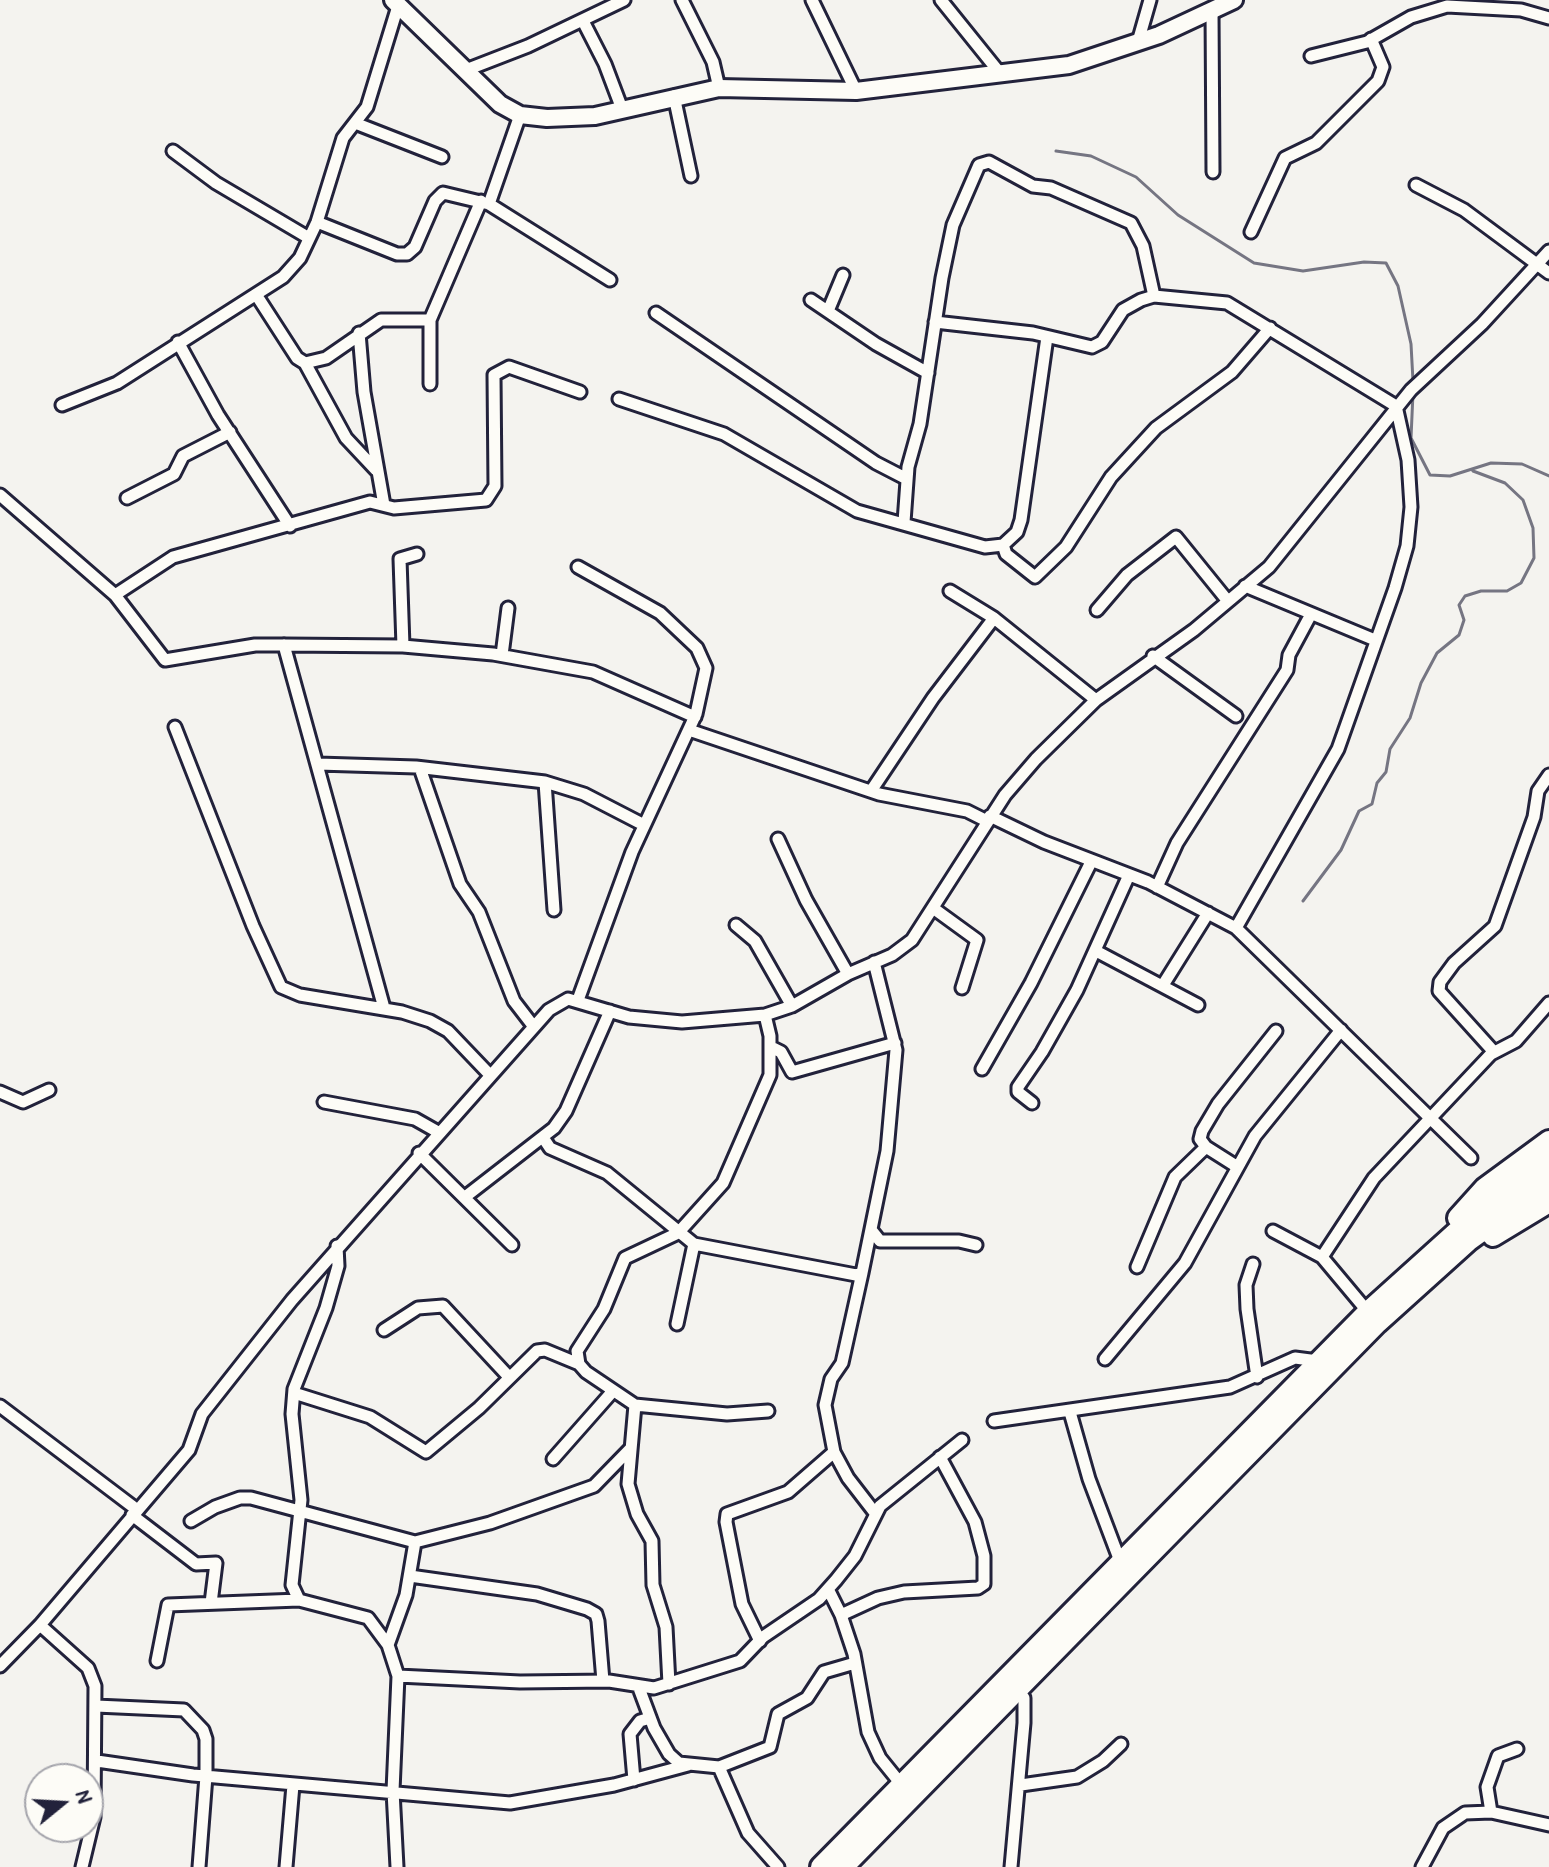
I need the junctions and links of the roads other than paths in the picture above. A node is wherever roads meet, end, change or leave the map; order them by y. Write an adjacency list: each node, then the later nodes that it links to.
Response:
1 (624, 0): 10 (street)
2 (682, 0): 16 (street)
3 (812, 0): 17 (street)
4 (941, 0): 15 (street)
5 (1150, 0): 12 (street)
6 (1234, 0): 8 (street)
7 (396, 2): 14 (street); 21 (street)
8 (1212, 10): 12 (street); 24 (street)
9 (1549, 18): 11 (street)
10 (583, 21): 14 (street); 19 (street)
11 (1371, 39): 13 (street); 29 (street)
12 (1138, 42): 15 (street)
13 (1311, 56)
14 (466, 70): 20 (street)
15 (999, 72): 17 (street)
16 (719, 88): 17 (street); 18 (street)
17 (856, 91)
18 (674, 96): 19 (street); 25 (street)
19 (622, 109): 20 (street)
20 (520, 115): 27 (street)
21 (355, 123): 23 (street); 28 (street)
22 (173, 151): 30 (street)
23 (442, 157)
24 (1213, 172)
25 (691, 176)
26 (1416, 185): 32 (street)
27 (485, 203): 28 (street); 35 (street); 41 (street)
28 (317, 222): 30 (street)
29 (1251, 232)
30 (309, 238): 36 (street)
31 (1549, 251): 32 (street)
32 (1537, 263): 33 (street); 53 (street)
33 (1549, 273)
34 (843, 275): 39 (street)
35 (610, 280)
36 (257, 296): 46 (street); 47 (street)
37 (1154, 296): 42 (street); 43 (street); 45 (street)
38 (811, 300): 39 (street)
39 (828, 311): 48 (street)
40 (656, 313): 56 (street)
41 (430, 320): 44 (street); 49 (street)
42 (935, 322): 45 (street); 48 (street)
43 (1270, 328): 53 (street); 62 (street)
44 (359, 333): 47 (street); 55 (street)
45 (1047, 337): 62 (street)
46 (178, 342): 52 (street); 54 (street)
47 (305, 363): 55 (street)
48 (928, 373): 56 (street)
49 (430, 384)
50 (580, 392): 59 (street)
51 (619, 399): 60 (street)
52 (62, 405)
53 (1396, 406): 65 (street); 73 (street)
54 (230, 432): 58 (street); 61 (street)
55 (377, 470): 59 (street)
56 (907, 479): 60 (street)
57 (0, 495): 67 (street)
58 (127, 498)
59 (384, 505): 61 (street)
60 (904, 522): 62 (street)
61 (290, 526): 67 (street)
62 (1007, 546)
63 (417, 554): 75 (street)
64 (578, 567): 80 (street)
65 (1245, 586): 68 (street); 71 (street)
66 (950, 591): 72 (street)
67 (115, 595): 74 (street)
68 (1227, 600): 70 (street); 77 (street)
69 (508, 608): 76 (street)
70 (1097, 610)
71 (1310, 616): 73 (street); 93 (street)
72 (994, 618): 78 (street); 87 (street)
73 (1375, 640): 98 (street)
74 (284, 645): 75 (street); 83 (street)
75 (403, 646): 76 (street)
76 (502, 655): 80 (street)
77 (1153, 656): 78 (street); 79 (street)
78 (1096, 700): 88 (street)
79 (1236, 716)
80 (695, 717): 82 (street)
81 (175, 727): 108 (street)
82 (689, 730): 87 (street); 89 (street)
83 (318, 764): 84 (street); 108 (street)
84 (420, 768): 86 (street); 111 (street)
85 (1549, 775): 116 (street)
86 (545, 782): 89 (street); 95 (street)
87 (871, 791): 88 (street)
88 (989, 819): 91 (street); 94 (street)
89 (644, 825): 104 (street)
90 (778, 839): 101 (street)
91 (1091, 862): 92 (street); 117 (street)
92 (1129, 875): 93 (street); 99 (street)
93 (1157, 887): 96 (street)
94 (933, 908): 100 (street); 103 (street)
95 (554, 910)
96 (1208, 913): 98 (street); 102 (street)
97 (736, 925): 107 (street)
98 (1236, 928): 112 (street)
99 (1096, 951): 102 (street); 122 (street)
100 (874, 962): 101 (street); 114 (street)
101 (848, 974): 107 (street)
102 (1163, 985): 106 (street)
103 (962, 988)
104 (578, 1000): 109 (street); 111 (street)
105 (1549, 1003): 116 (street)
106 (1198, 1005)
107 (792, 1006): 110 (street)
108 (384, 1008): 118 (street)
109 (610, 1011): 110 (street); 125 (street)
110 (765, 1015): 115 (street)
111 (534, 1027): 118 (street)
112 (1341, 1030): 123 (street); 130 (street)
113 (1276, 1031): 127 (street)
114 (895, 1043): 115 (street); 134 (street)
115 (771, 1047): 136 (street)
116 (1494, 1052): 123 (street)
117 (982, 1069)
118 (490, 1075): 124 (street)
119 (49, 1090): 120 (street)
120 (0, 1092)
121 (324, 1102): 124 (street)
122 (1032, 1103)
123 (1433, 1120): 129 (street); 141 (street)
124 (438, 1132): 128 (street)
125 (544, 1139): 132 (street); 136 (street)
126 (1549, 1141): 145 (highway)
127 (1206, 1147): 130 (street); 143 (street)
128 (419, 1153): 132 (street); 140 (street)
129 (1471, 1158)
130 (1236, 1166): 149 (street)
131 (1546, 1171): 145 (highway)
132 (465, 1197): 138 (street)
133 (1549, 1202): 145 (highway)
134 (872, 1231): 139 (street); 144 (street)
135 (1273, 1231): 141 (street)
136 (678, 1233): 137 (street); 151 (street)
137 (694, 1244): 144 (street); 147 (street)
138 (512, 1245)
139 (976, 1245)
140 (337, 1246): 155 (street); 167 (street)
141 (1322, 1257): 146 (street)
142 (1253, 1264): 153 (street)
143 (1137, 1267)
144 (862, 1273): 163 (street)
145 (1418, 1275): 146 (highway); 187 (highway)
146 (1368, 1312): 150 (highway)
147 (677, 1324)
148 (384, 1330): 152 (street)
149 (1105, 1359)
150 (1319, 1361): 153 (street); 171 (highway)
151 (579, 1364): 152 (street); 154 (street)
152 (509, 1377): 155 (street)
153 (1257, 1377): 159 (street)
154 (613, 1391): 156 (street); 165 (street)
155 (294, 1393): 166 (street)
156 (635, 1405): 158 (street); 162 (street)
157 (0, 1406): 167 (street)
158 (768, 1411)
159 (1070, 1412): 160 (street); 171 (street)
160 (994, 1421)
161 (962, 1440): 164 (street)
162 (631, 1448): 170 (street); 185 (street)
163 (834, 1452): 168 (street); 178 (street)
164 (940, 1457): 168 (street); 176 (street)
165 (553, 1459)
166 (301, 1511): 169 (street); 170 (street); 174 (street)
167 (134, 1512): 175 (street); 177 (street)
168 (875, 1513): 173 (street)
169 (191, 1521)
170 (415, 1542): 172 (street)
171 (1120, 1561): 197 (highway)
172 (410, 1576): 179 (street); 184 (street)
173 (828, 1589): 176 (street); 178 (street)
174 (299, 1600): 175 (street); 179 (street)
175 (211, 1603): 180 (street)
176 (841, 1615): 181 (street)
177 (40, 1625): 182 (street); 188 (street)
178 (760, 1641): 185 (street)
179 (388, 1645): 183 (street)
180 (157, 1661)
181 (855, 1663): 194 (street); 197 (street)
182 (0, 1666)
183 (398, 1676): 184 (street); 200 (street)
184 (603, 1681): 186 (street)
185 (669, 1684): 186 (street)
186 (639, 1688): 189 (street)
187 (1016, 1688): 199 (street); 209 (highway)
188 (96, 1706): 192 (street); 195 (street)
189 (650, 1718): 193 (street); 196 (street)
190 (1121, 1744): 199 (street)
191 (1517, 1749): 201 (street)
192 (97, 1761): 195 (street); 203 (street)
193 (688, 1765): 194 (street); 196 (street)
194 (719, 1767): 207 (street)
195 (206, 1776): 198 (street); 204 (street)
196 (634, 1780): 200 (street)
197 (901, 1784): 208 (highway)
198 (293, 1785): 200 (street); 205 (street)
199 (1021, 1785): 210 (street)
200 (393, 1791): 206 (street)
201 (1491, 1812): 202 (street); 211 (street)
202 (1549, 1825)
203 (82, 1867)
204 (199, 1867)
205 (286, 1867)
206 (397, 1867)
207 (778, 1867)
208 (821, 1867)
209 (843, 1867)
210 (1012, 1867)
211 (1422, 1867)

